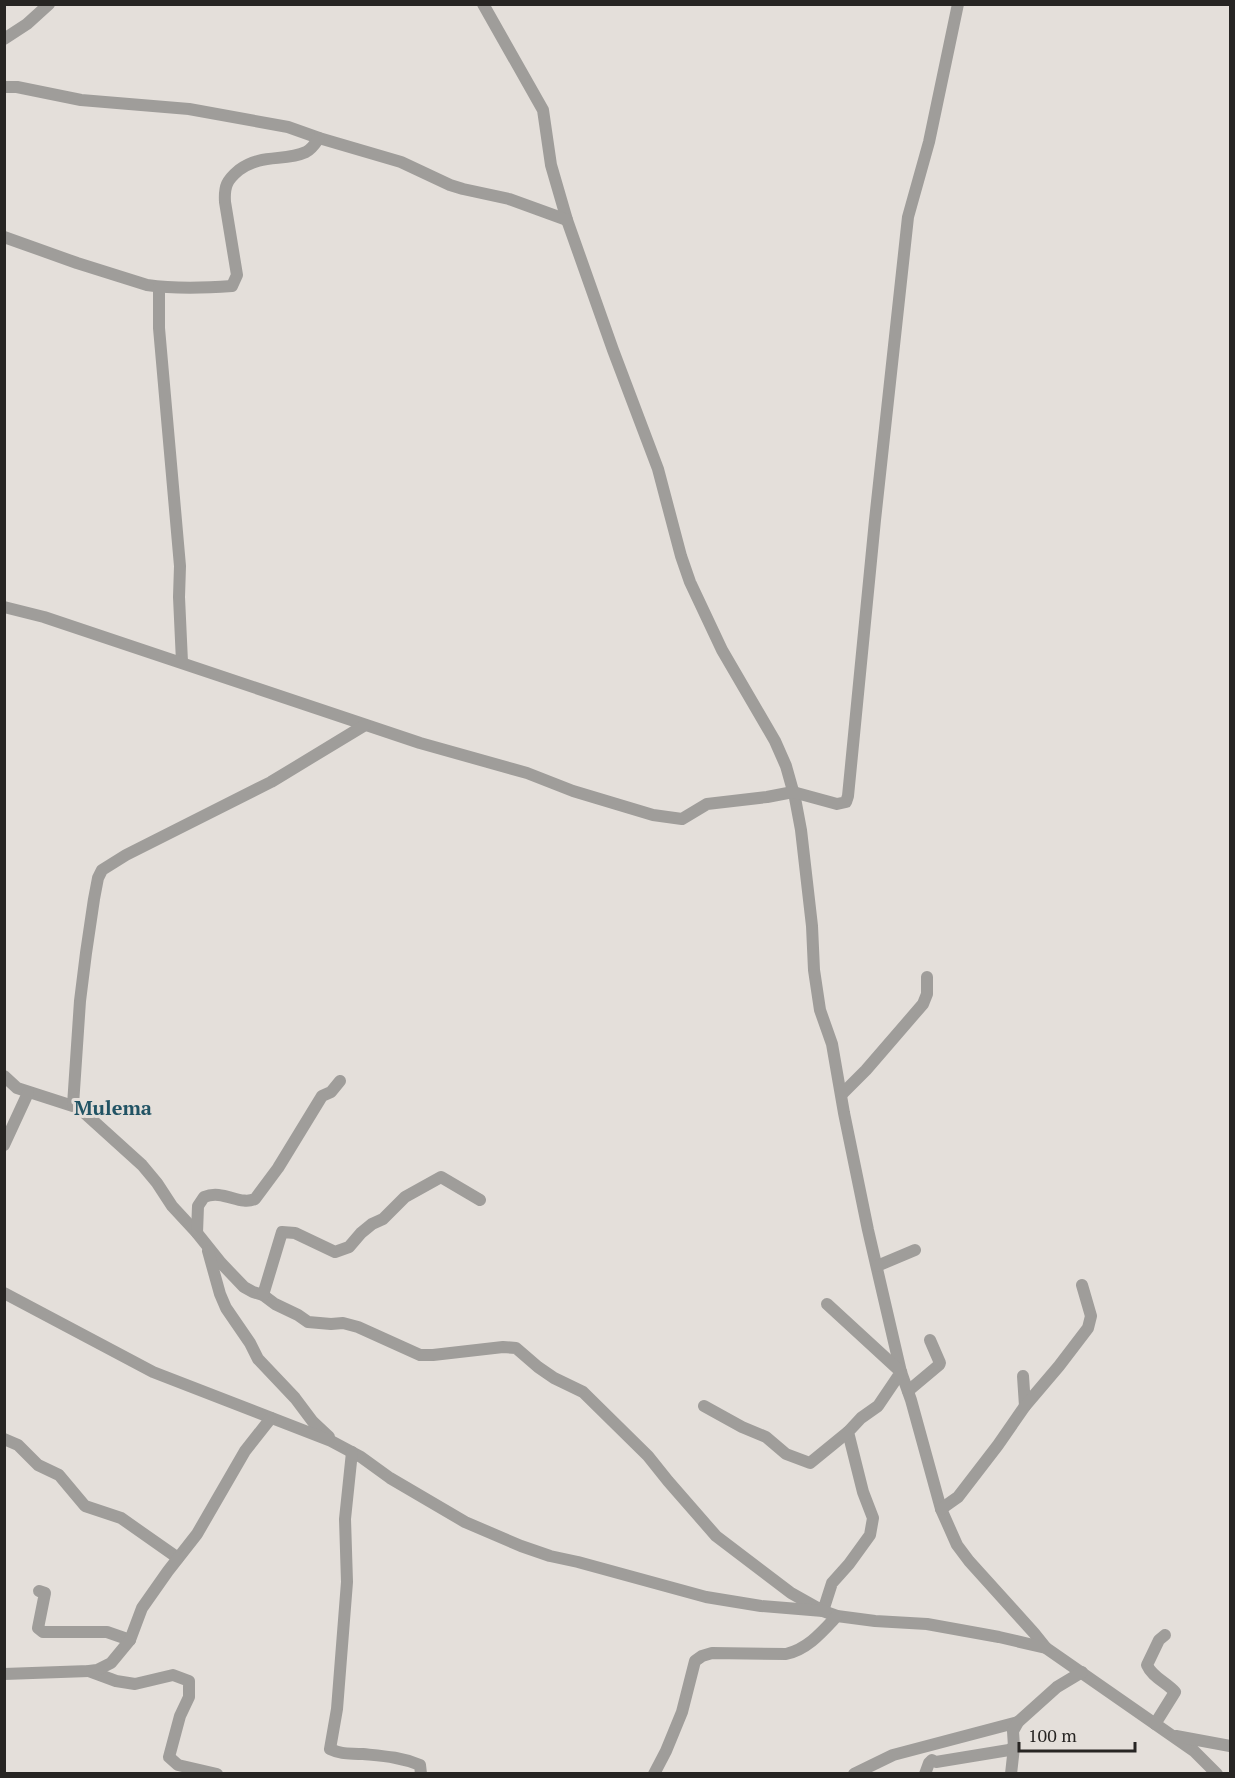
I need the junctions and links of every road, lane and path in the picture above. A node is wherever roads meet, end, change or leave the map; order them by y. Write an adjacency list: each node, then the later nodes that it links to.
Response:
1 (49, 4): 4 (street)
2 (483, 4): 7 (street)
3 (958, 4): 13 (street)
4 (4, 39)
5 (4, 87): 6 (street)
6 (319, 138): 7 (street); 9 (street)
7 (567, 220): 13 (street)
8 (4, 237): 9 (street)
9 (159, 286): 11 (street)
10 (4, 607): 11 (street)
11 (182, 662): 12 (street)
12 (365, 724): 13 (street); 19 (street)
13 (793, 792): 18 (street)
14 (927, 977): 18 (street)
15 (4, 1076): 17 (street)
16 (340, 1081): 22 (street)
17 (28, 1093): 19 (street); 20 (street)
18 (842, 1094): 25 (street)
19 (73, 1105): 22 (street)
20 (4, 1144)
21 (480, 1200): 28 (street)
22 (197, 1233): 23 (street)
23 (206, 1244): 28 (street); 39 (street)
24 (915, 1250): 25 (street)
25 (877, 1266): 31 (street)
26 (1082, 1285): 35 (street)
27 (4, 1293): 36 (street)
28 (263, 1295): 44 (street)
29 (827, 1304): 31 (street)
30 (930, 1340): 33 (street)
31 (901, 1372): 33 (street); 37 (street)
32 (1023, 1376): 35 (street)
33 (908, 1391): 41 (street)
34 (704, 1406): 37 (street)
35 (1025, 1406): 41 (street)
36 (271, 1418): 39 (street); 42 (street)
37 (848, 1432): 44 (street)
38 (4, 1439): 42 (street)
39 (331, 1441): 40 (street)
40 (352, 1452): 44 (street); 58 (street)
41 (940, 1509): 48 (street)
42 (178, 1558): 47 (street)
43 (39, 1592): 47 (street)
44 (823, 1611): 45 (street)
45 (837, 1616): 48 (street); 59 (street)
46 (1165, 1635): 53 (street)
47 (130, 1640): 49 (street)
48 (1046, 1648): 50 (street)
49 (89, 1671): 51 (street); 57 (street)
50 (1082, 1672): 52 (street); 53 (street)
51 (4, 1674)
52 (1018, 1722): 56 (street); 60 (street)
53 (1155, 1724): 54 (street)
54 (1172, 1735): 55 (street); 63 (street)
55 (1230, 1746)
56 (1014, 1747): 61 (street); 62 (street)
57 (217, 1773)
58 (421, 1773)
59 (654, 1773)
60 (854, 1773)
61 (925, 1773)
62 (1011, 1773)
63 (1217, 1773)

